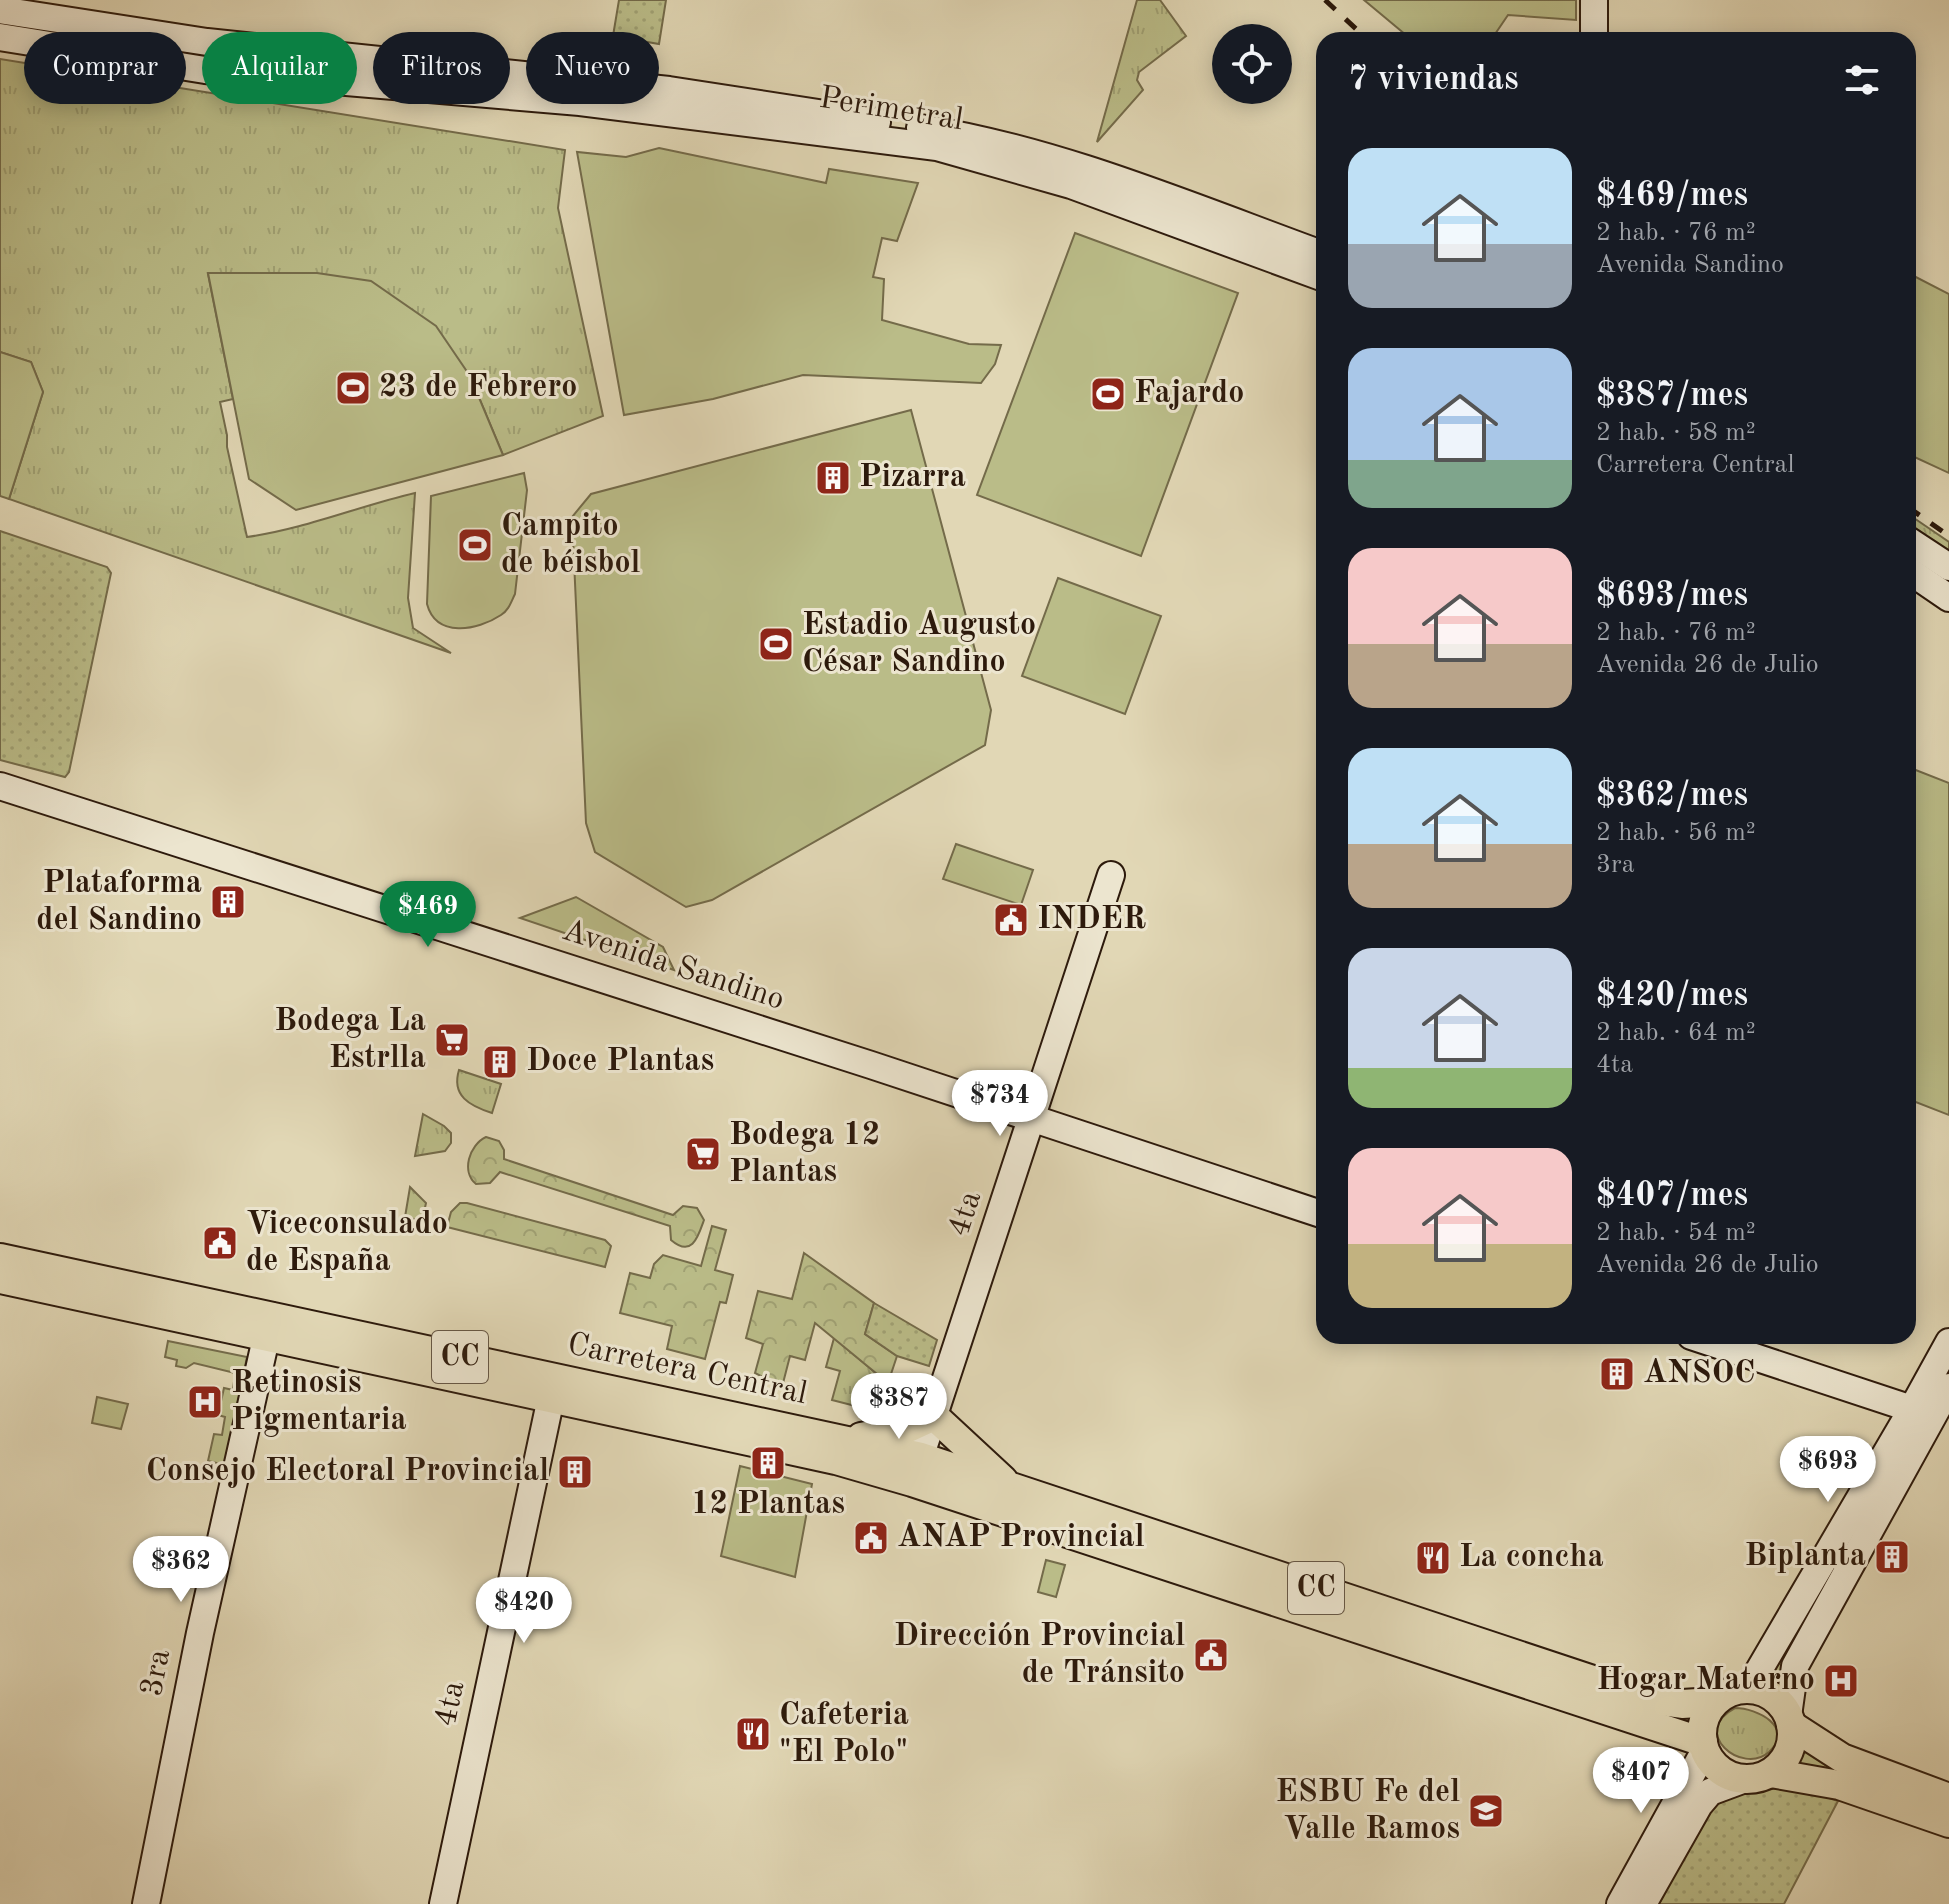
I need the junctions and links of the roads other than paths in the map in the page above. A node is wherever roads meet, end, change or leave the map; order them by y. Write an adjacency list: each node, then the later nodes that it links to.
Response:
1 (1594, 0): 3 (main road)
2 (0, 10): 5 (main road, Perimetral)
3 (1594, 32)
4 (0, 37): 6 (main road, Perimetral)
5 (1316, 252)
6 (1316, 275)
7 (1916, 545): 8 (main road)
8 (1949, 567)
9 (1916, 575): 10 (main road)
10 (1949, 598)
11 (0, 786): 13 (main road, Avenida Sandino)
12 (1111, 875): 13 (main road, 4ta)
13 (1033, 1118): 14 (main road, Avenida Sandino); 23 (main road, 4ta)
14 (1316, 1212)
15 (0, 1258): 17 (main road, Carretera Central / CC)
16 (0, 1279): 17 (main road, Carretera Central / CC)
17 (269, 1326): 20 (main road, Carretera Central / CC); 35 (main road, 3ra)
18 (1949, 1342): 22 (main road)
19 (1715, 1344): 22 (main road)
20 (554, 1387): 24 (main road, Carretera Central / CC); 25 (main road, Carretera Central / CC); 36 (main road, 4ta)
21 (1949, 1387): 22 (main road)
22 (1923, 1413): 28 (main road); 30 (main road)
23 (934, 1416): 24 (main road); 25 (main road, 4ta); 26 (main road)
24 (841, 1438): 25 (main road, Carretera Central / CC)
25 (916, 1469): 26 (main road, Carretera Central / CC); 27 (main road, Carretera Central / CC)
26 (1010, 1486): 27 (main road, Carretera Central / CC)
27 (1258, 1582): 29 (main road, Carretera Central / CC); 31 (main road, Carretera Central / CC)
28 (1748, 1689): 29 (main road, CC); 30 (main road)
29 (1714, 1702): 31 (main road)
30 (1789, 1720): 32 (main road); 33 (main road)
31 (1704, 1746): 32 (main road, CC); 37 (main road)
32 (1758, 1776): 34 (main road, CC); 38 (main road)
33 (1949, 1798)
34 (1949, 1823)
35 (146, 1904)
36 (443, 1904)
37 (1620, 1904)
38 (1643, 1904)

